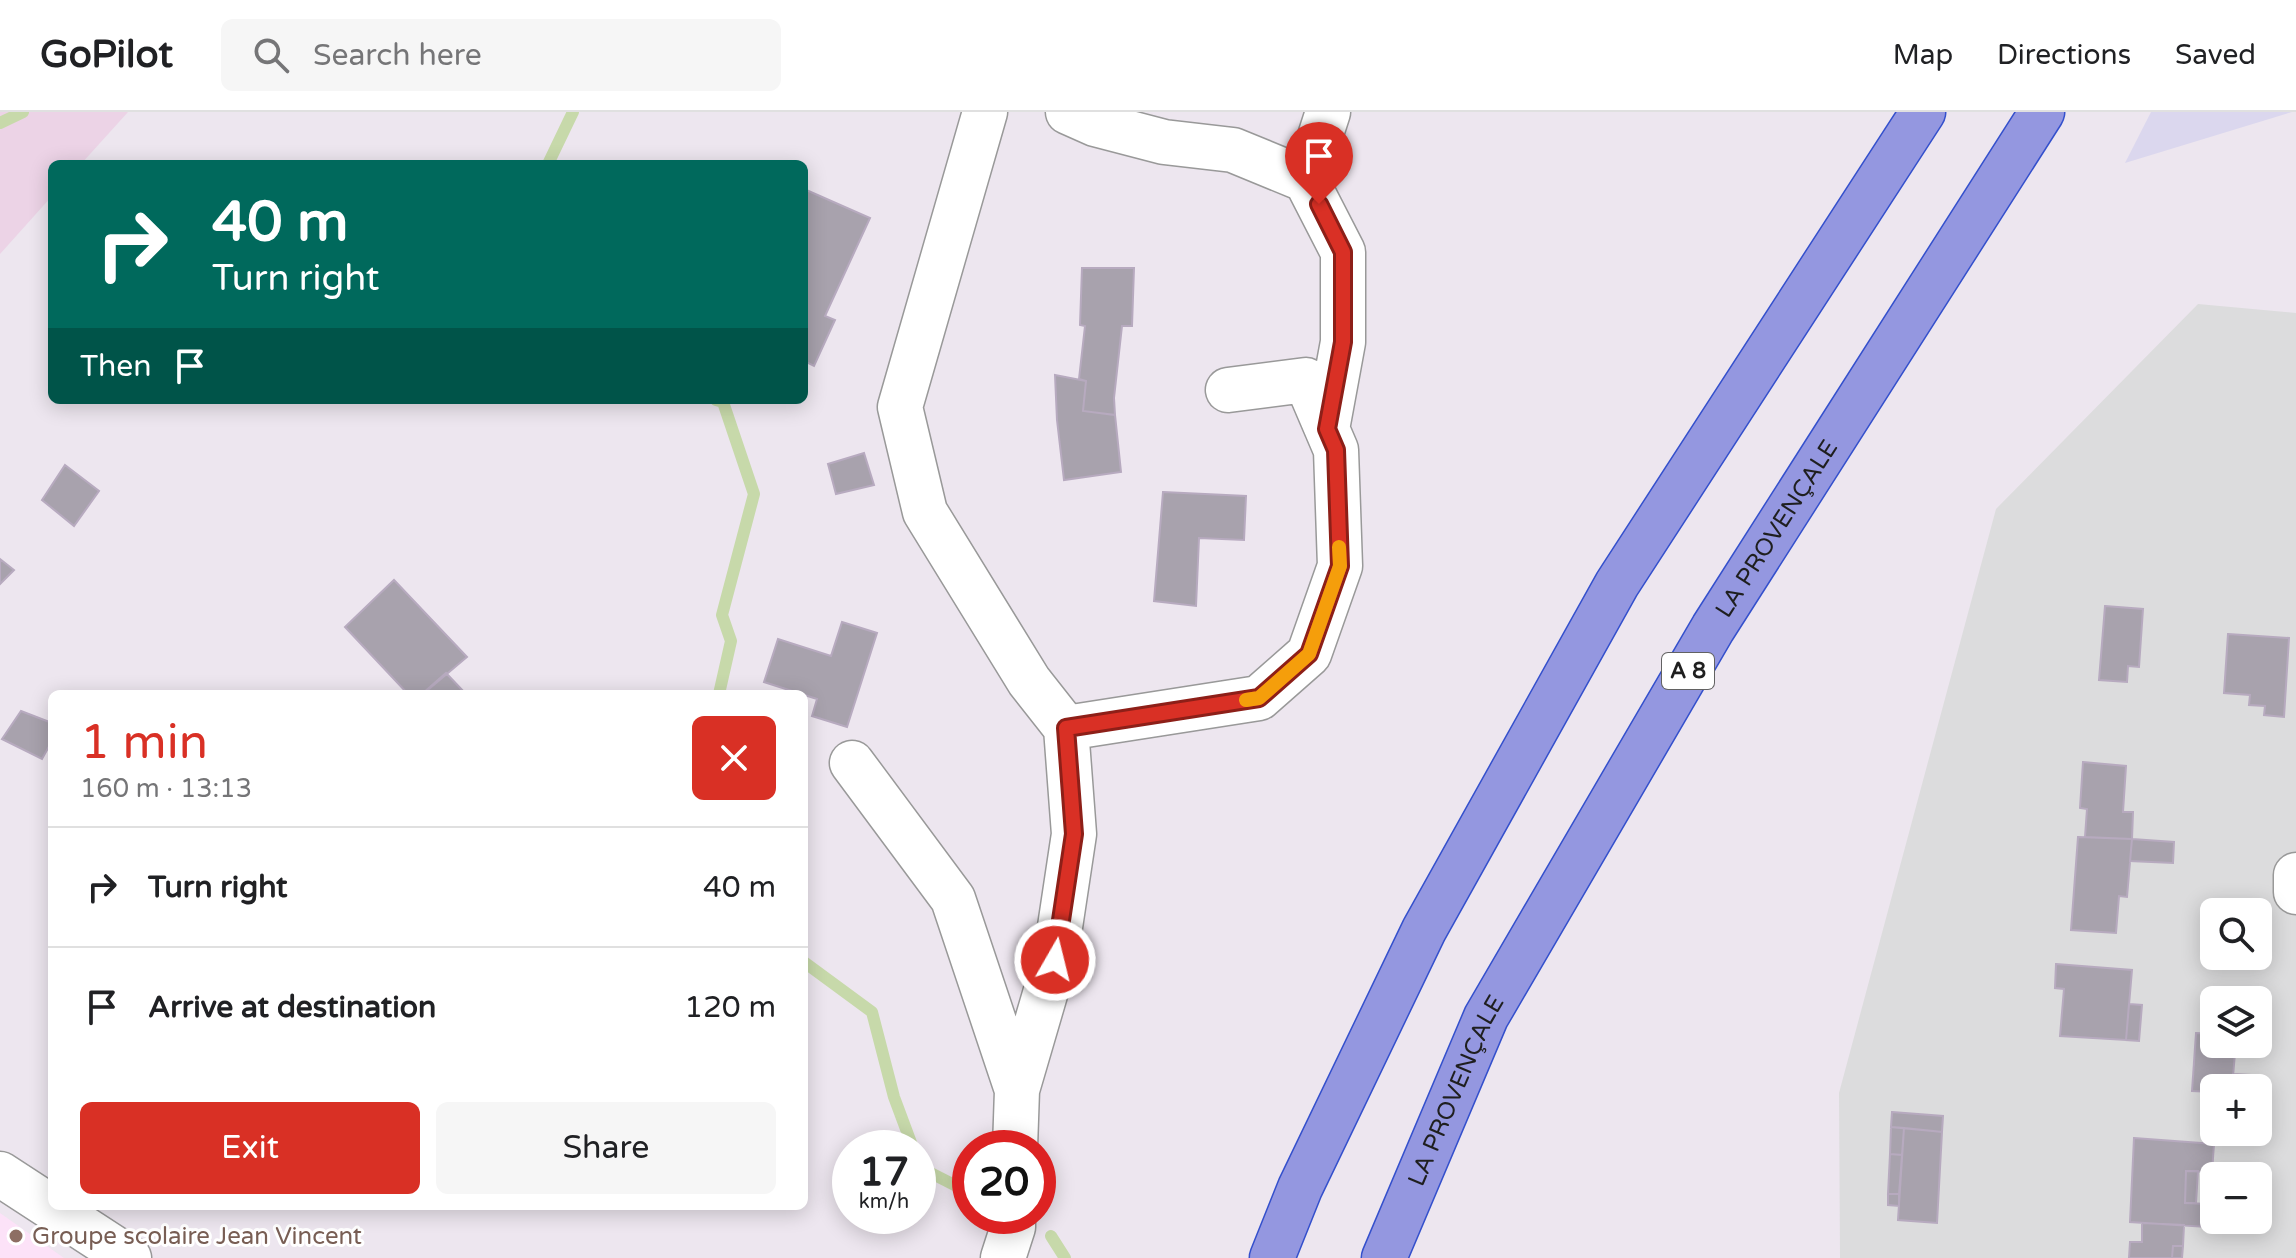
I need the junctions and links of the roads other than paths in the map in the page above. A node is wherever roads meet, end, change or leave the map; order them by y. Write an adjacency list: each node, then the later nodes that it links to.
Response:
1 (985, 112): 9 (street)
2 (1068, 112): 6 (street)
3 (1328, 112): 6 (street)
4 (1923, 112): 21 (highway)
5 (2042, 112): 22 (highway, LA PROVENÇALE / A 8)
6 (1306, 180): 8 (street)
7 (1228, 390): 8 (street)
8 (1327, 429): 9 (street)
9 (1066, 728): 13 (street)
10 (852, 763): 13 (street)
11 (2296, 875): 12 (street)
12 (2296, 892)
13 (1017, 1090): 14 (street)
14 (1016, 1130)
15 (0, 1174): 16 (street)
16 (48, 1205)
17 (55, 1210): 19 (street)
18 (1011, 1234): 20 (street)
19 (129, 1258)
20 (1003, 1258)
21 (1272, 1258)
22 (1384, 1258)

